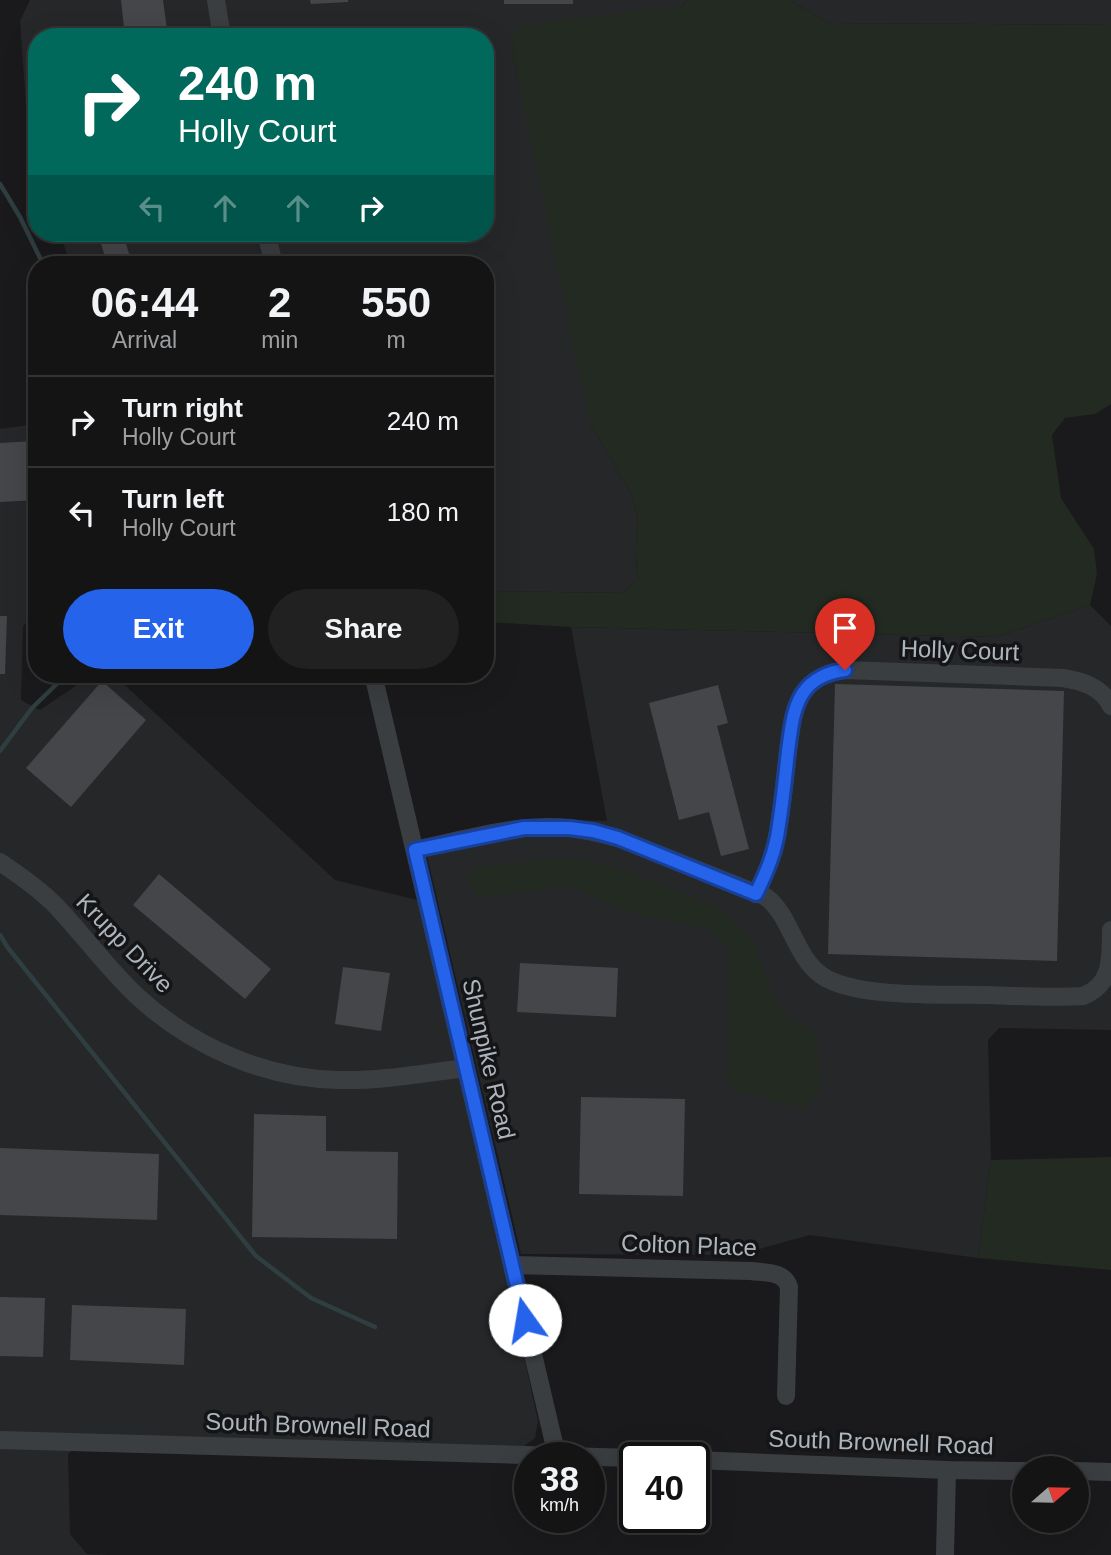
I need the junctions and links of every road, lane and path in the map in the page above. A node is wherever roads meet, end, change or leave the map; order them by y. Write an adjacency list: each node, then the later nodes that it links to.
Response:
1 (216, 0): 2 (street)
2 (221, 28)
3 (375, 683): 5 (street, Shunpike Road)
4 (1111, 706): 7 (street, Holly Court)
5 (415, 850): 7 (street); 9 (street, Shunpike Road)
6 (0, 862): 9 (street, Krupp Drive)
7 (756, 894): 8 (street)
8 (1111, 930)
9 (466, 1068): 10 (street, Shunpike Road)
10 (513, 1265): 11 (street, Colton Place); 13 (street, Shunpike Road)
11 (786, 1396)
12 (0, 1440): 14 (street, South Brownell Road)
13 (554, 1442)
14 (514, 1455)
15 (710, 1461): 16 (street, South Brownell Road)
16 (947, 1471): 17 (street, South Brownell Road); 20 (street)
17 (1012, 1471)
18 (1089, 1471): 19 (street)
19 (1111, 1472)
20 (946, 1555)

